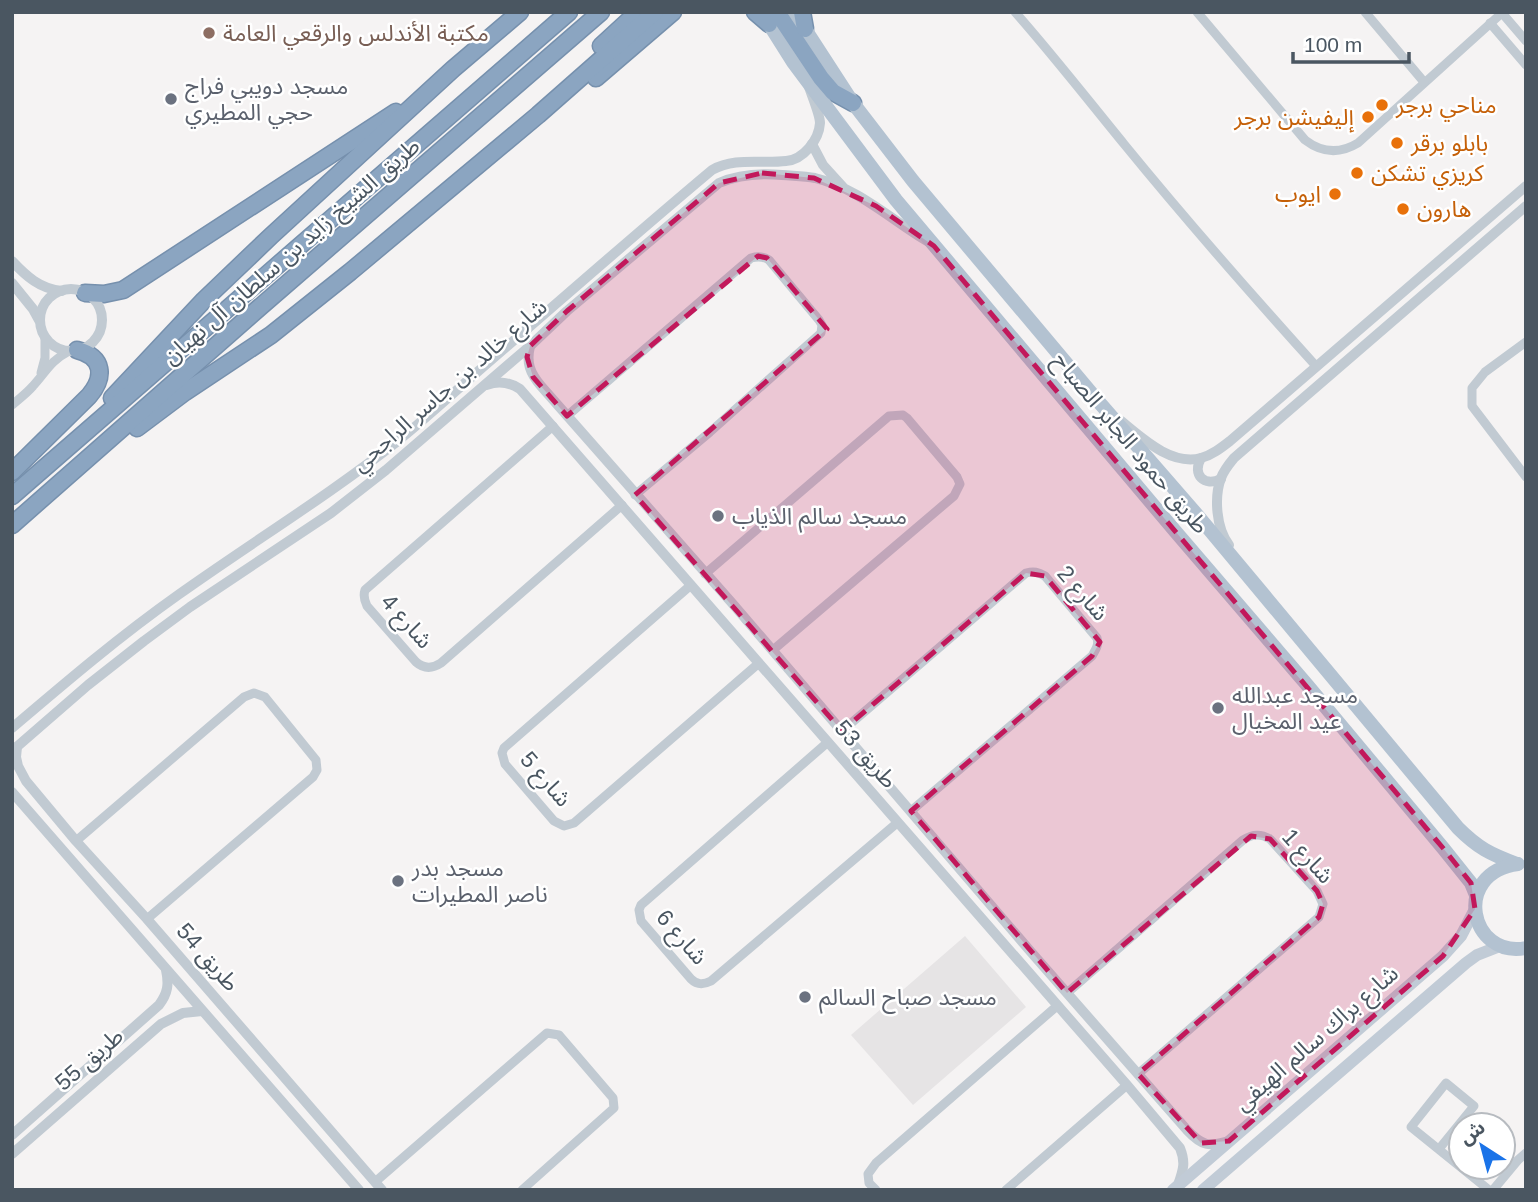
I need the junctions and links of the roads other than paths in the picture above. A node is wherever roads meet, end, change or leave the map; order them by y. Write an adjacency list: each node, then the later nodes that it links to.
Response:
1 (520, 12): 20 (highway)
2 (569, 12): 49 (highway, طريق الشيخ زايد بن سلطان آل نهيان)
3 (601, 12): 51 (highway, طريق الشيخ زايد بن سلطان آل نهيان)
4 (638, 12): 23 (highway)
5 (655, 12): 23 (highway)
6 (673, 12): 23 (highway)
7 (755, 12): 14 (highway)
8 (794, 12): 16 (main road, طريق حمود الجابر الصباح)
9 (802, 12): 16 (highway)
10 (1015, 12): 40 (street)
11 (1198, 12): 19 (street)
12 (1365, 12): 19 (street)
13 (1503, 13): 15 (street); 17 (street)
14 (769, 16): 21 (main road, طريق حمود الجابر الصباح); 22 (highway)
15 (1490, 23): 18 (street); 19 (street)
16 (805, 30): 22 (main road, طريق حمود الجابر الصباح)
17 (1526, 41)
18 (1526, 65)
19 (1424, 82)
20 (439, 83): 34 (highway); 49 (highway)
21 (808, 83): 24 (street); 30 (main road, طريق حمود الجابر الصباح)
22 (853, 103): 45 (main road, طريق حمود الجابر الصباح)
23 (538, 115): 51 (highway)
24 (812, 144): 26 (street); 28 (street, شارع خالد بن جاسر الراجحي)
25 (1526, 186): 40 (street)
26 (845, 189): 29 (street, شارع خالد بن جاسر الراجحي); 30 (street, شارع خالد بن جاسر الراجحي)
27 (1526, 206): 54 (street)
28 (660, 213): 29 (street); 55 (street, شارع خالد بن جاسر الراجحي)
29 (667, 227): 38 (street, شارع خالد بن جاسر الراجحي)
30 (934, 246): 62 (main road, طريق حمود الجابر الصباح)
31 (12, 261): 33 (street)
32 (12, 284): 35 (street)
33 (62, 291): 34 (street); 35 (street)
34 (85, 293): 39 (street)
35 (40, 322): 36 (street)
36 (45, 337): 39 (street); 41 (street)
37 (1526, 342): 53 (street)
38 (530, 346): 42 (street, طريق 53); 43 (street, شارع خالد بن جاسر الراجحي)
39 (73, 350): 41 (street); 52 (highway)
40 (1316, 366): 50 (street)
41 (41, 375): 46 (street)
42 (541, 386): 44 (street); 47 (street, طريق 53)
43 (481, 387): 44 (street, طريق 53); 58 (street, شارع خالد بن جاسر الراجحي)
44 (528, 398): 48 (street, طريق 53)
45 (1098, 401): 50 (street); 60 (main road, طريق حمود الجابر الصباح)
46 (12, 405)
47 (567, 416): 56 (street, طريق 53); 56 (street)
48 (553, 426): 59 (street, طريق 53); 59 (street, شارع 4)
49 (63, 453): 57 (highway, طريق الشيخ زايد بن سلطان آل نهيان)
50 (1201, 458): 54 (street)
51 (77, 469): 61 (highway, طريق الشيخ زايد بن سلطان آل نهيان)
52 (12, 472)
53 (1526, 477)
54 (1221, 479): 71 (street)
55 (332, 491): 58 (street); 65 (street, شارع خالد بن جاسر الراجحي)
56 (635, 495): 63 (street, طريق 53)
57 (12, 496)
58 (344, 503): 67 (street, شارع خالد بن جاسر الراجحي)
59 (622, 505): 64 (street, طريق 53)
60 (1198, 516): 62 (main road); 71 (main road, طريق حمود الجابر الصباح)
61 (12, 525)
62 (1175, 531): 86 (main road, طريق حمود الجابر الصباح)
63 (705, 574): 66 (street, طريق 53); 74 (street)
64 (691, 585): 68 (street, طريق 53); 75 (street, شارع 5)
65 (180, 593): 67 (street); 69 (street, شارع خالد بن جاسر الراجحي)
66 (732, 603): 68 (street); 70 (street, طريق 53)
67 (190, 607): 73 (street, شارع خالد بن جاسر الراجحي)
68 (718, 615): 72 (street, طريق 53)
69 (140, 622): 73 (street); 76 (street, شارع خالد بن جاسر الراجحي)
70 (749, 622): 72 (street); 74 (street, طريق 53)
71 (1286, 624): 85 (main road, طريق حمود الجابر الصباح)
72 (736, 636): 75 (street, طريق 53)
73 (144, 641): 79 (street, شارع خالد بن جاسر الراجحي)
74 (773, 650): 77 (street, طريق 53)
75 (759, 663): 78 (street, طريق 53)
76 (12, 728)
77 (842, 731): 82 (street, طريق 53); 82 (street, شارع 2)
78 (828, 742): 83 (street, طريق 53); 83 (street, شارع 6)
79 (15, 749): 80 (street, طريق 54)
80 (33, 790): 81 (street); 84 (street, طريق 54)
81 (16, 796): 94 (street, طريق 54)
82 (911, 811): 88 (street, طريق 53)
83 (897, 823): 89 (street, طريق 53)
84 (76, 841): 87 (street, طريق 54); 87 (street)
85 (1521, 865): 86 (main road)
86 (1476, 902): 90 (main road, طريق حمود الجابر الصباح); 97 (main road, شارع براك سالم الهيفي)
87 (147, 919): 111 (street, طريق 54)
88 (1015, 933): 89 (street); 92 (street, طريق 53)
89 (1004, 944): 93 (street, طريق 53)
90 (1500, 946): 91 (main road); 101 (main road, شارع براك سالم الهيفي)
91 (1524, 950)
92 (1031, 952): 93 (street); 95 (street, طريق 53)
93 (1019, 961): 96 (street, طريق 53)
94 (166, 970): 98 (street, طريق 54); 99 (street, طريق 55)
95 (1067, 993): 102 (street, طريق 53); 102 (street, شارع 1)
96 (1058, 1006): 103 (street, طريق 53); 115 (street)
97 (1385, 1007): 101 (main road); 107 (main road, شارع براك سالم الهيفي)
98 (202, 1011): 100 (street, طريق 55); 113 (street, طريق 54)
99 (153, 1012): 100 (street); 105 (street, طريق 55)
100 (161, 1024): 110 (street, طريق 55)
101 (1395, 1024): 117 (main road, شارع براك سالم الهيفي)
102 (1138, 1074): 104 (street, طريق 53)
103 (1127, 1085): 106 (street, طريق 53); 116 (street)
104 (1186, 1130): 106 (street); 107 (street, طريق 53)
105 (12, 1135)
106 (1173, 1139): 112 (street, طريق 53)
107 (1230, 1141): 112 (main road, شارع براك سالم الهيفي)
108 (1439, 1149): 108 (street); 118 (street)
109 (1526, 1153): 118 (street)
110 (12, 1154)
111 (379, 1186): 114 (street)
112 (1176, 1188)
113 (359, 1190)
114 (522, 1190)
115 (876, 1190)
116 (1006, 1190)
117 (1203, 1190)
118 (1491, 1190)

